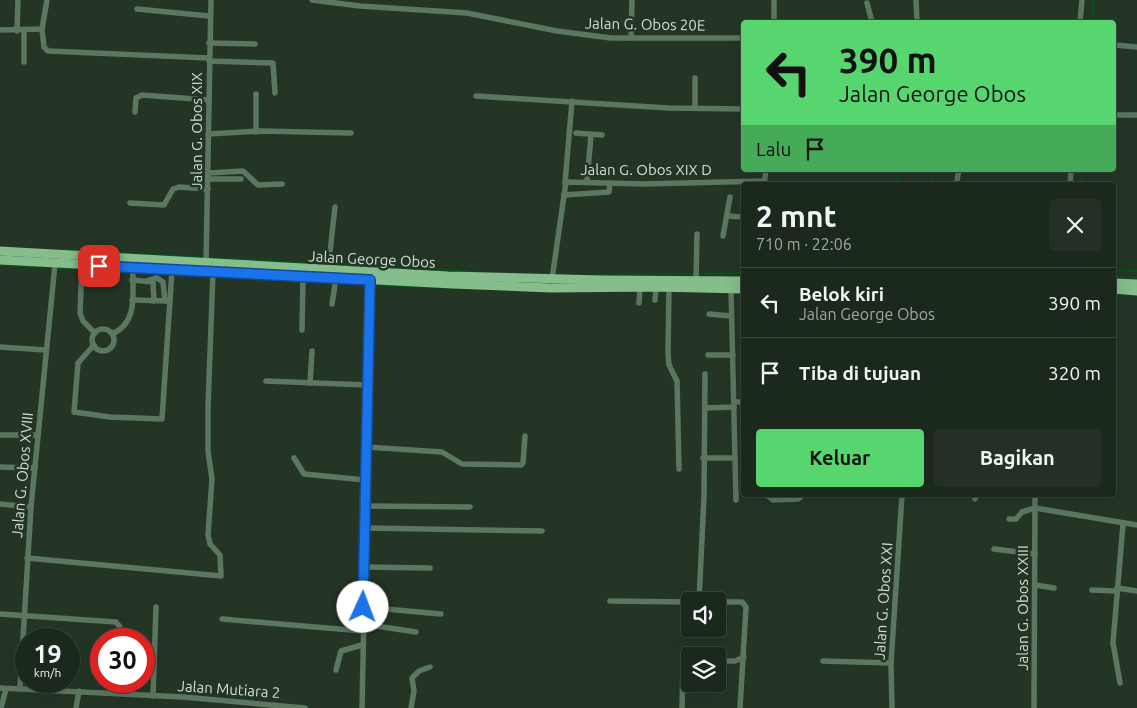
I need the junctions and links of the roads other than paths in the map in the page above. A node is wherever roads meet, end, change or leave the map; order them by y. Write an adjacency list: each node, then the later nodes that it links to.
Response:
1 (18, 0): 18 (street)
2 (47, 0): 20 (street)
3 (211, 0): 12 (street, Jalan G. Obos XIX)
4 (312, 0): 9 (street, Jalan G. Obos 20E)
5 (632, 0): 21 (street)
6 (774, 0): 13 (street)
7 (916, 0): 15 (street)
8 (1082, 0): 16 (street)
9 (342, 2): 21 (street, Jalan G. Obos 20E)
10 (868, 4): 14 (street)
11 (137, 9): 12 (street)
12 (209, 16): 23 (street, Jalan G. Obos XIX)
13 (774, 20)
14 (872, 20)
15 (917, 20)
16 (1080, 20)
17 (0, 30): 18 (street)
18 (17, 30): 19 (street)
19 (24, 30): 20 (street); 28 (street)
20 (42, 30): 27 (street)
21 (631, 38): 22 (street, Jalan G. Obos 20E)
22 (741, 38)
23 (209, 43): 24 (street); 27 (street, Jalan G. Obos XIX)
24 (255, 44)
25 (1116, 45): 26 (street)
26 (1137, 47)
27 (209, 60): 30 (street); 33 (street, Jalan G. Obos XIX)
28 (24, 62)
29 (695, 78): 35 (street)
30 (275, 93)
31 (256, 94): 40 (street)
32 (476, 96): 34 (street)
33 (209, 100): 37 (street); 42 (street, Jalan G. Obos XIX)
34 (572, 101): 35 (street); 49 (street)
35 (695, 107): 36 (street)
36 (741, 109)
37 (134, 112)
38 (1116, 115): 39 (street)
39 (1137, 115)
40 (256, 132): 41 (street); 42 (street)
41 (351, 133)
42 (208, 134): 46 (street, Jalan G. Obos XIX)
43 (576, 134): 44 (street)
44 (591, 135): 45 (street); 48 (street)
45 (602, 135)
46 (208, 176): 47 (street); 52 (street); 53 (street, Jalan G. Obos XIX)
47 (240, 179)
48 (587, 182): 49 (street, Jalan G. Obos XIX D); 50 (street, Jalan G. Obos XIX D)
49 (565, 183): 54 (street, Jalan G. Obos XIX D)
50 (610, 183): 51 (street, Jalan G. Obos XIX D); 54 (street)
51 (741, 183)
52 (282, 184)
53 (208, 189): 56 (street); 64 (street, Jalan G. Obos XIX)
54 (564, 195): 73 (street, Jalan G. Obos XIX D)
55 (730, 196): 58 (street)
56 (130, 203)
57 (335, 207): 68 (street)
58 (727, 216): 59 (street); 61 (street)
59 (741, 217)
60 (696, 234): 76 (street)
61 (723, 236)
62 (0, 251): 64 (main road, Jalan George Obos)
63 (0, 260): 65 (main road, Jalan George Obos)
64 (206, 263): 68 (main road, Jalan George Obos)
65 (55, 264): 66 (main road, Jalan George Obos); 101 (street, Jalan G. Obos XVIII)
66 (82, 268): 67 (main road, Jalan George Obos); 97 (street)
67 (133, 268): 69 (main road, Jalan George Obos); 74 (street)
68 (328, 270): 73 (main road, Jalan George Obos)
69 (172, 273): 70 (main road, Jalan George Obos); 91 (street)
70 (213, 275): 71 (main road, Jalan George Obos); 140 (street)
71 (303, 276): 72 (main road, Jalan George Obos); 96 (street)
72 (336, 278): 75 (main road, Jalan George Obos); 93 (street)
73 (552, 279): 76 (main road, Jalan George Obos)
74 (132, 280): 78 (street); 88 (street)
75 (370, 280): 81 (main road, Jalan George Obos); 108 (street)
76 (696, 280): 77 (main road, Jalan George Obos)
77 (741, 280)
78 (149, 281): 89 (street); 91 (street)
79 (1116, 283): 80 (main road)
80 (1137, 284)
81 (640, 287): 82 (main road, Jalan George Obos); 92 (street)
82 (656, 287): 83 (main road, Jalan George Obos); 90 (street)
83 (669, 288): 84 (main road, Jalan George Obos); 121 (street)
84 (731, 289): 85 (main road, Jalan George Obos); 95 (street)
85 (741, 289)
86 (1116, 289): 87 (main road)
87 (1137, 291)
88 (132, 300): 89 (street); 98 (street)
89 (154, 300): 91 (street)
90 (655, 300)
91 (167, 301): 99 (street)
92 (640, 303)
93 (332, 304)
94 (709, 314): 95 (street)
95 (731, 316): 104 (street)
96 (302, 330)
97 (95, 333): 98 (street); 99 (street)
98 (112, 334): 99 (street)
99 (94, 345)
100 (0, 347): 101 (street)
101 (46, 350): 113 (street, Jalan G. Obos XVIII)
102 (312, 351): 107 (street)
103 (708, 355): 104 (street)
104 (733, 355): 110 (street)
105 (704, 374): 111 (street)
106 (266, 381): 107 (street)
107 (310, 383): 108 (street)
108 (368, 385): 115 (street)
109 (741, 403): 110 (street)
110 (734, 405): 111 (street); 118 (street)
111 (705, 408): 117 (street)
112 (0, 434): 113 (street)
113 (38, 435): 120 (street, Jalan G. Obos XVIII)
114 (525, 436): 115 (street)
115 (367, 447): 122 (street)
116 (294, 458): 122 (street)
117 (703, 458): 118 (street); 148 (street)
118 (736, 458): 127 (street)
119 (0, 467): 120 (street)
120 (35, 468): 130 (street, Jalan G. Obos XVIII)
121 (679, 469)
122 (365, 480): 129 (street)
123 (769, 497): 124 (street)
124 (800, 497)
125 (902, 497): 166 (street, Jalan G. Obos XXI)
126 (1035, 497): 132 (street, Jalan G. Obos XXIII)
127 (736, 500)
128 (0, 504): 130 (street)
129 (365, 506): 131 (street); 136 (street)
130 (31, 507): 140 (street, Jalan G. Obos XVIII)
131 (470, 507)
132 (1035, 508): 133 (street); 134 (street); 139 (street, Jalan G. Obos XXIII)
133 (1009, 520)
134 (1123, 524): 135 (street); 145 (street)
135 (1137, 525)
136 (366, 528): 137 (street); 141 (street)
137 (542, 531)
138 (994, 550): 139 (street)
139 (1035, 554): 143 (street, Jalan G. Obos XXIII)
140 (27, 558): 156 (street, Jalan G. Obos XVIII)
141 (364, 567): 142 (street); 153 (street)
142 (430, 568)
143 (1035, 585): 144 (street); 184 (street, Jalan G. Obos XXIII)
144 (1054, 588)
145 (1116, 589): 146 (street); 147 (street); 169 (street)
146 (1092, 590)
147 (1137, 591)
148 (699, 592)
149 (610, 601): 150 (street)
150 (681, 602)
151 (726, 602): 163 (street)
152 (156, 607): 174 (street)
153 (363, 607): 155 (street); 160 (street)
154 (0, 614): 156 (street)
155 (441, 614)
156 (24, 616): 158 (street, Jalan G. Obos XVIII); 159 (street)
157 (222, 619): 160 (street)
158 (23, 628)
159 (120, 628)
160 (362, 628): 161 (street); 162 (street)
161 (416, 632)
162 (362, 645): 168 (street); 179 (street)
163 (744, 657): 164 (street); 182 (street)
164 (726, 660)
165 (823, 661): 166 (street)
166 (891, 663): 183 (street, Jalan G. Obos XXI)
167 (430, 667): 180 (street)
168 (336, 670)
169 (1120, 683)
170 (3, 688): 176 (street)
171 (682, 692): 181 (street)
172 (78, 693): 177 (street)
173 (114, 693): 174 (street, Jalan Mutiara 2)
174 (153, 696): 175 (street, Jalan Mutiara 2)
175 (272, 706): 178 (street, Jalan Mutiara 2)
176 (1, 708)
177 (76, 708)
178 (306, 708)
179 (362, 708)
180 (411, 708)
181 (682, 708)
182 (740, 708)
183 (892, 708)
184 (1034, 708)

